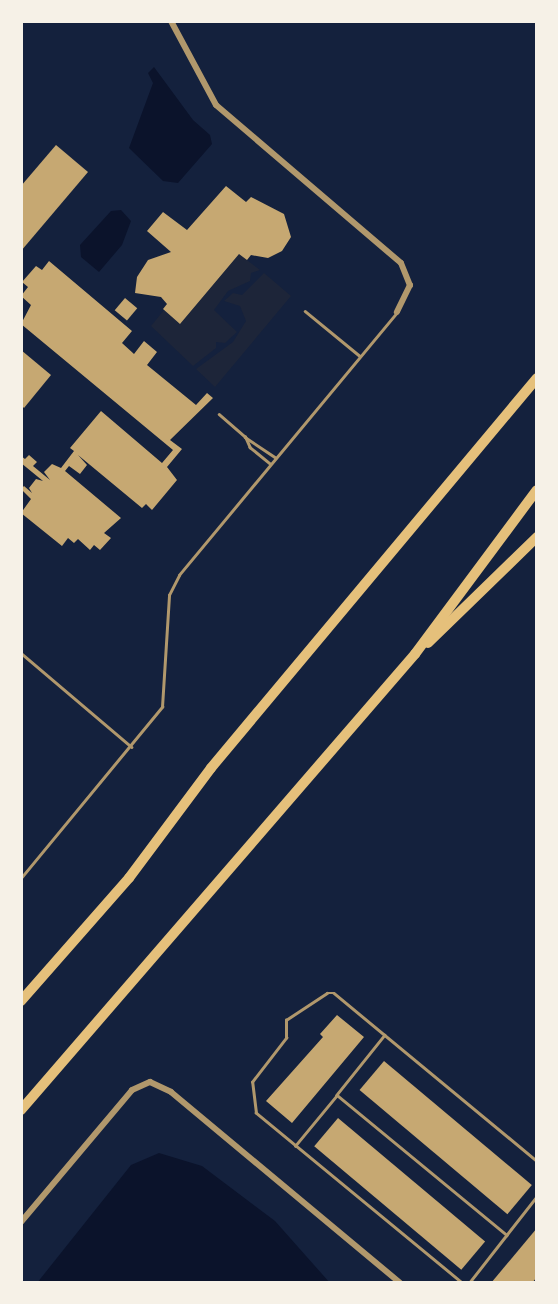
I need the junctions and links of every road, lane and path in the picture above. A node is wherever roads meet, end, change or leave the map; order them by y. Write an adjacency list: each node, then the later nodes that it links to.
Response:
1 (171, 21): 3 (street)
2 (305, 311): 4 (lane)
3 (397, 312): 4 (lane)
4 (360, 356): 8 (lane)
5 (537, 378): 16 (highway)
6 (219, 414): 7 (lane)
7 (245, 438): 8 (lane); 9 (lane)
8 (275, 458): 9 (lane)
9 (270, 464): 14 (lane)
10 (537, 490): 13 (highway)
11 (537, 537): 13 (highway)
12 (21, 653): 14 (lane)
13 (415, 654): 19 (highway)
14 (132, 747): 15 (lane)
15 (21, 878)
16 (21, 1001)
17 (385, 1035): 18 (lane); 20 (lane); 21 (lane)
18 (337, 1095): 20 (lane); 24 (lane)
19 (21, 1110)
20 (295, 1146): 26 (lane)
21 (537, 1161)
22 (537, 1196): 24 (lane)
23 (21, 1222): 25 (street)
24 (507, 1234): 27 (lane)
25 (400, 1283)
26 (462, 1283)
27 (469, 1283)

